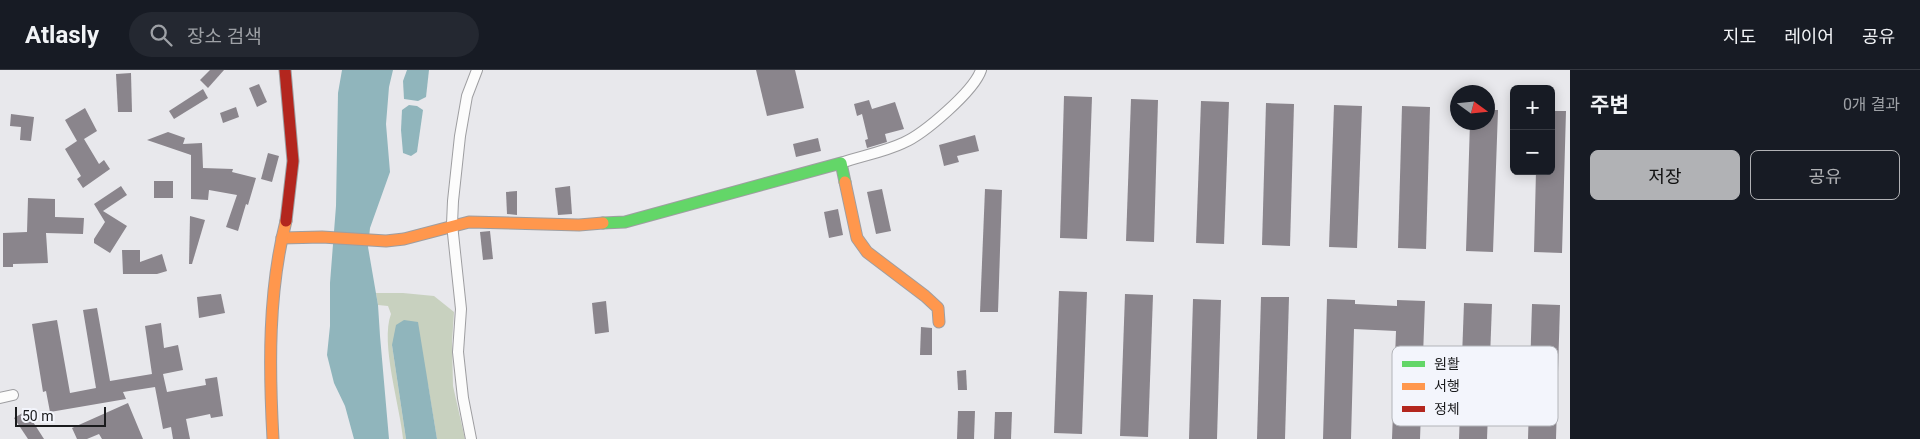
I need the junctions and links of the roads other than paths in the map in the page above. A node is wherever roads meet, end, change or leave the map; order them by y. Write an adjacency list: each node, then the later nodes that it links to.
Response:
1 (285, 70): 6 (street)
2 (477, 70): 5 (street)
3 (981, 70): 4 (street)
4 (841, 163): 5 (street); 7 (street)
5 (452, 224): 6 (street); 11 (street)
6 (282, 238): 10 (street)
7 (939, 322)
8 (13, 395): 9 (street)
9 (0, 398)
10 (273, 439)
11 (471, 439)

